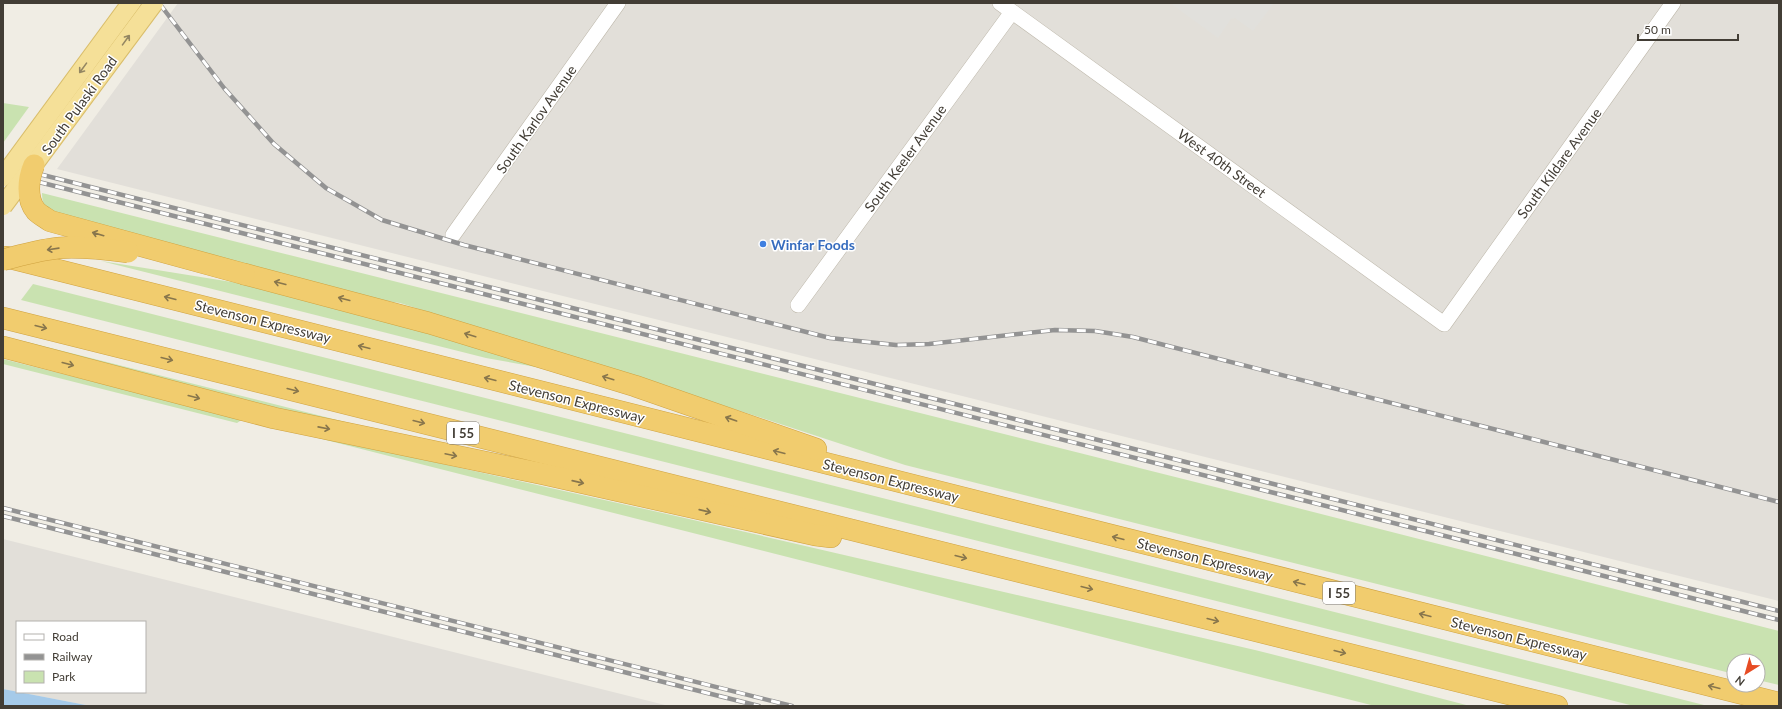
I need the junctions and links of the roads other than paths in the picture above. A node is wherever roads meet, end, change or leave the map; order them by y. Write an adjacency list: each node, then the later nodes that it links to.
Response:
1 (131, 3): 8 (main road, South Pulaski Road, one-way to 8, bridge)
2 (154, 3): 7 (main road, South Pulaski Road, one-way to 2, bridge)
3 (618, 3): 10 (street, South Karlov Avenue)
4 (1000, 3): 6 (street, West 40th Street)
5 (1673, 3): 16 (street, South Kildare Avenue)
6 (1012, 12): 14 (street, South Keeler Avenue); 16 (street, West 40th Street)
7 (34, 165): 9 (main road, South Pulaski Road, bridge); 13 (highway, one-way to 7, bridge)
8 (3, 177)
9 (3, 206)
10 (454, 234)
11 (3, 256): 20 (highway, Stevenson Expressway / I 55, one-way to 11)
12 (3, 260): 13 (highway, one-way to 12, bridge)
13 (244, 274): 20 (highway, one-way to 13)
14 (798, 304)
15 (3, 318): 21 (highway, I 55, one-way to 21)
16 (1444, 324)
17 (3, 332): 19 (highway)
18 (3, 347): 19 (highway)
19 (40, 357): 21 (highway, one-way to 21)
20 (898, 482): 22 (highway, Stevenson Expressway / I 55, one-way to 20)
21 (923, 547): 23 (highway, I 55, one-way to 23)
22 (1779, 703)
23 (1557, 706)

